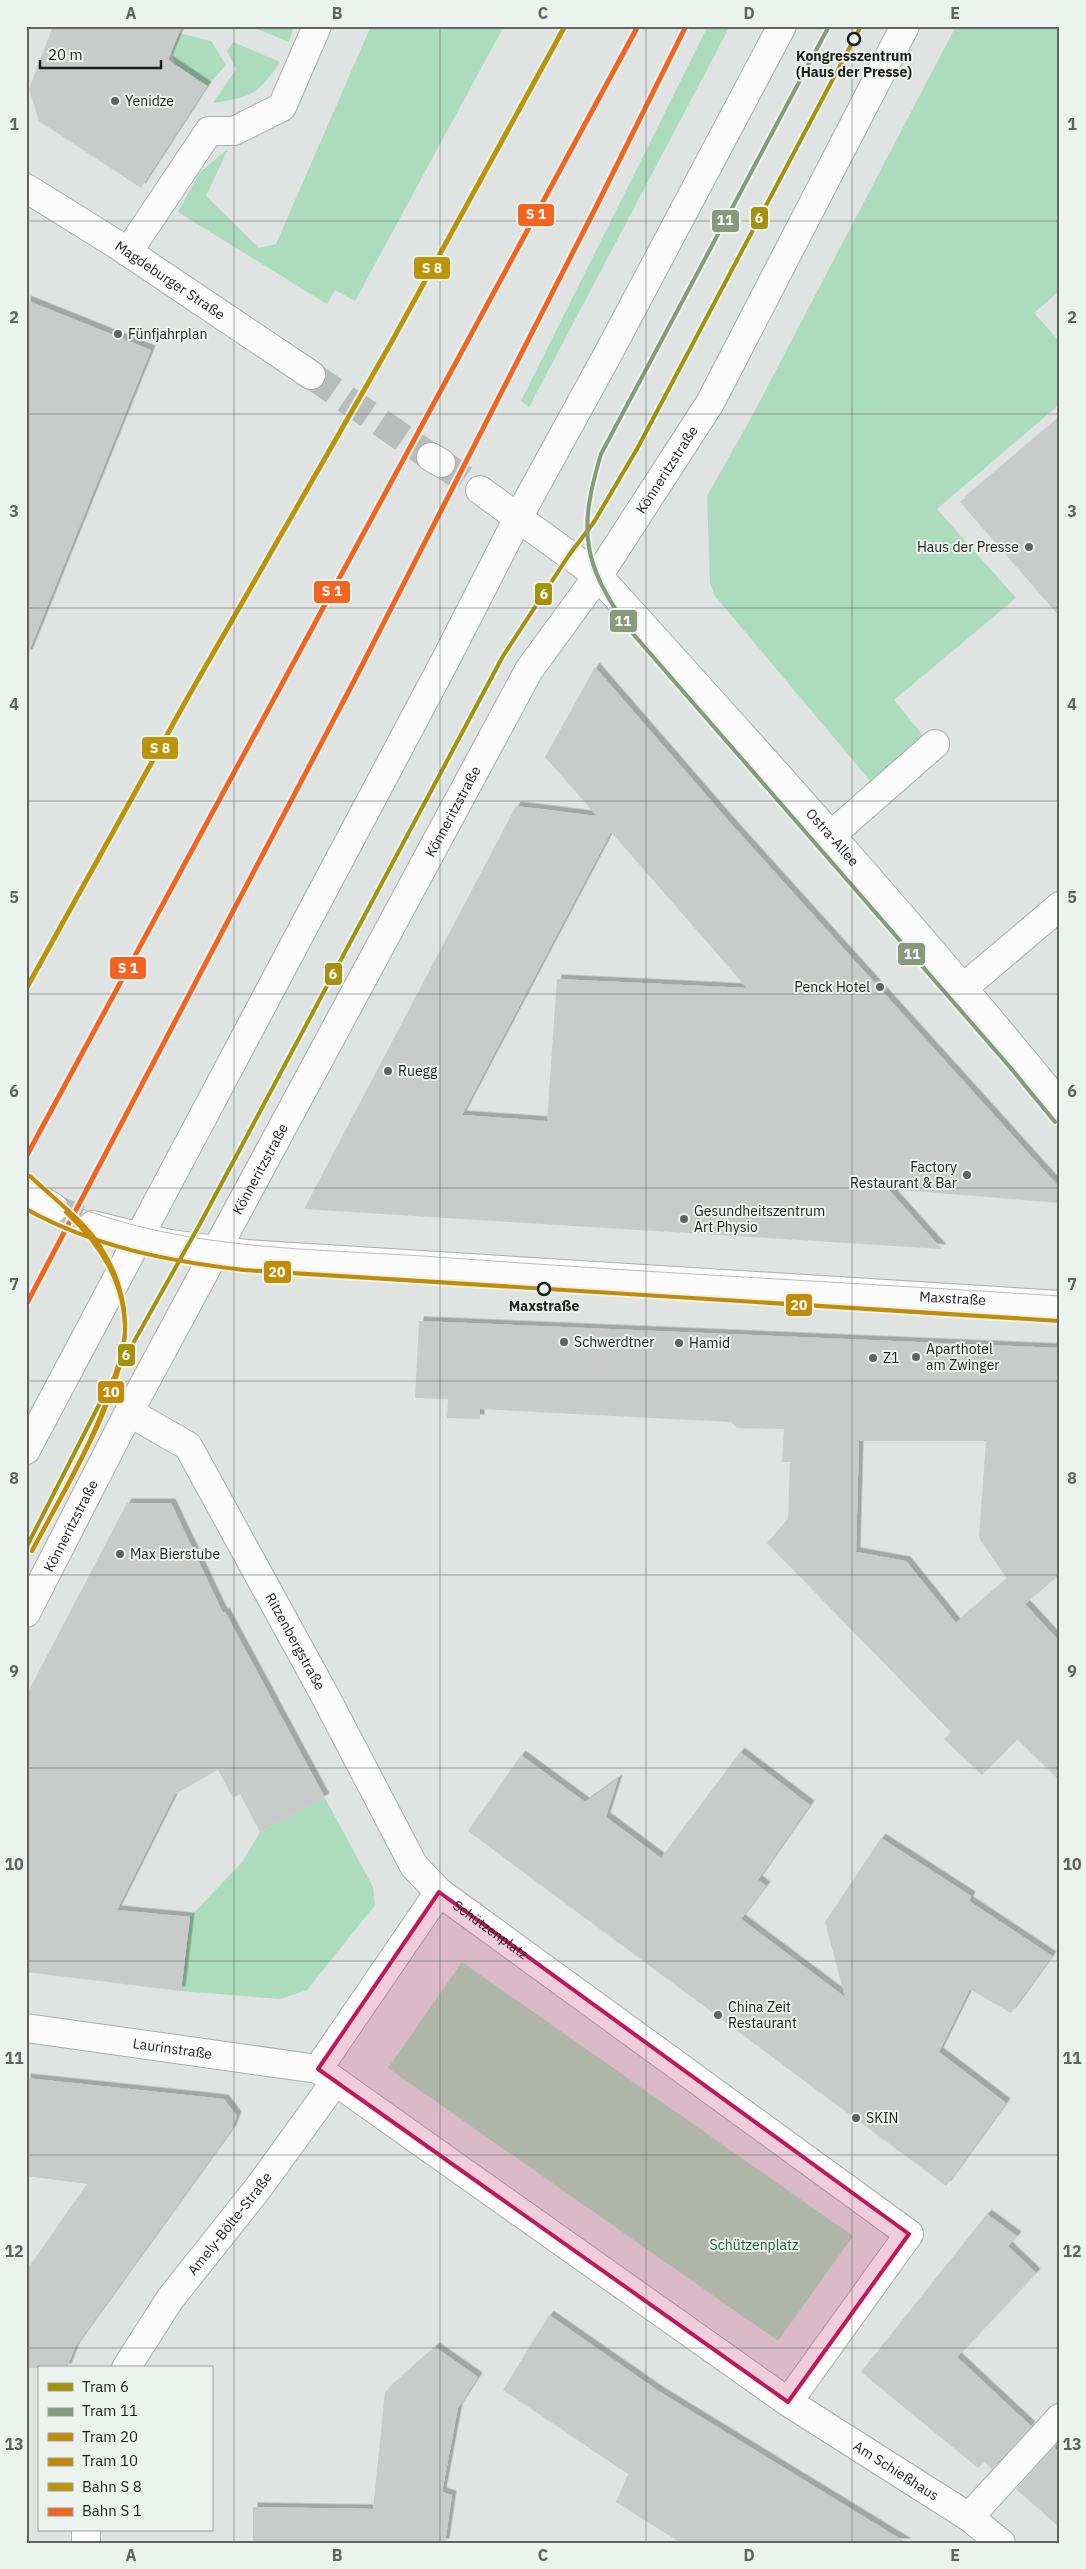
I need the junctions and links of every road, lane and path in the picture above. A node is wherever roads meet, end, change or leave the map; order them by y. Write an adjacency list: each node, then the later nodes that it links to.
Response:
1 (317, 26): 5 (street)
2 (782, 26): 8 (street)
3 (905, 26): 9 (street, Könneritzstraße)
4 (26, 188): 5 (street, Magdeburger Straße)
5 (128, 252): 6 (street, Magdeburger Straße)
6 (311, 375)
7 (480, 490): 8 (street)
8 (519, 516): 9 (street); 18 (street)
9 (598, 576): 11 (street, Ostra-Allee); 19 (street, Könneritzstraße)
10 (935, 744): 11 (street)
11 (830, 836): 13 (street, Ostra-Allee)
12 (1060, 906): 13 (street)
13 (962, 989): 14 (street, Ostra-Allee)
14 (1060, 1105)
15 (31, 1194): 16 (street)
16 (54, 1208)
17 (93, 1225): 18 (street, Maxstraße)
18 (140, 1237): 19 (street, Maxstraße); 22 (street)
19 (217, 1252): 20 (street, Maxstraße); 21 (street, Könneritzstraße)
20 (1060, 1305)
21 (130, 1412): 23 (street, Könneritzstraße); 24 (street, Ritzenbergstraße)
22 (26, 1450)
23 (26, 1613)
24 (439, 1892): 26 (street, Schützenplatz); 28 (street, Schützenplatz)
25 (26, 2028): 26 (street, Laurinstraße)
26 (326, 2076): 27 (street, Amely-Bölte-Straße); 28 (street)
27 (127, 2366)
28 (788, 2402): 30 (street, Am Schießhaus)
29 (1060, 2418): 30 (street)
30 (969, 2517): 31 (street, Am Schießhaus)
31 (1001, 2543)

